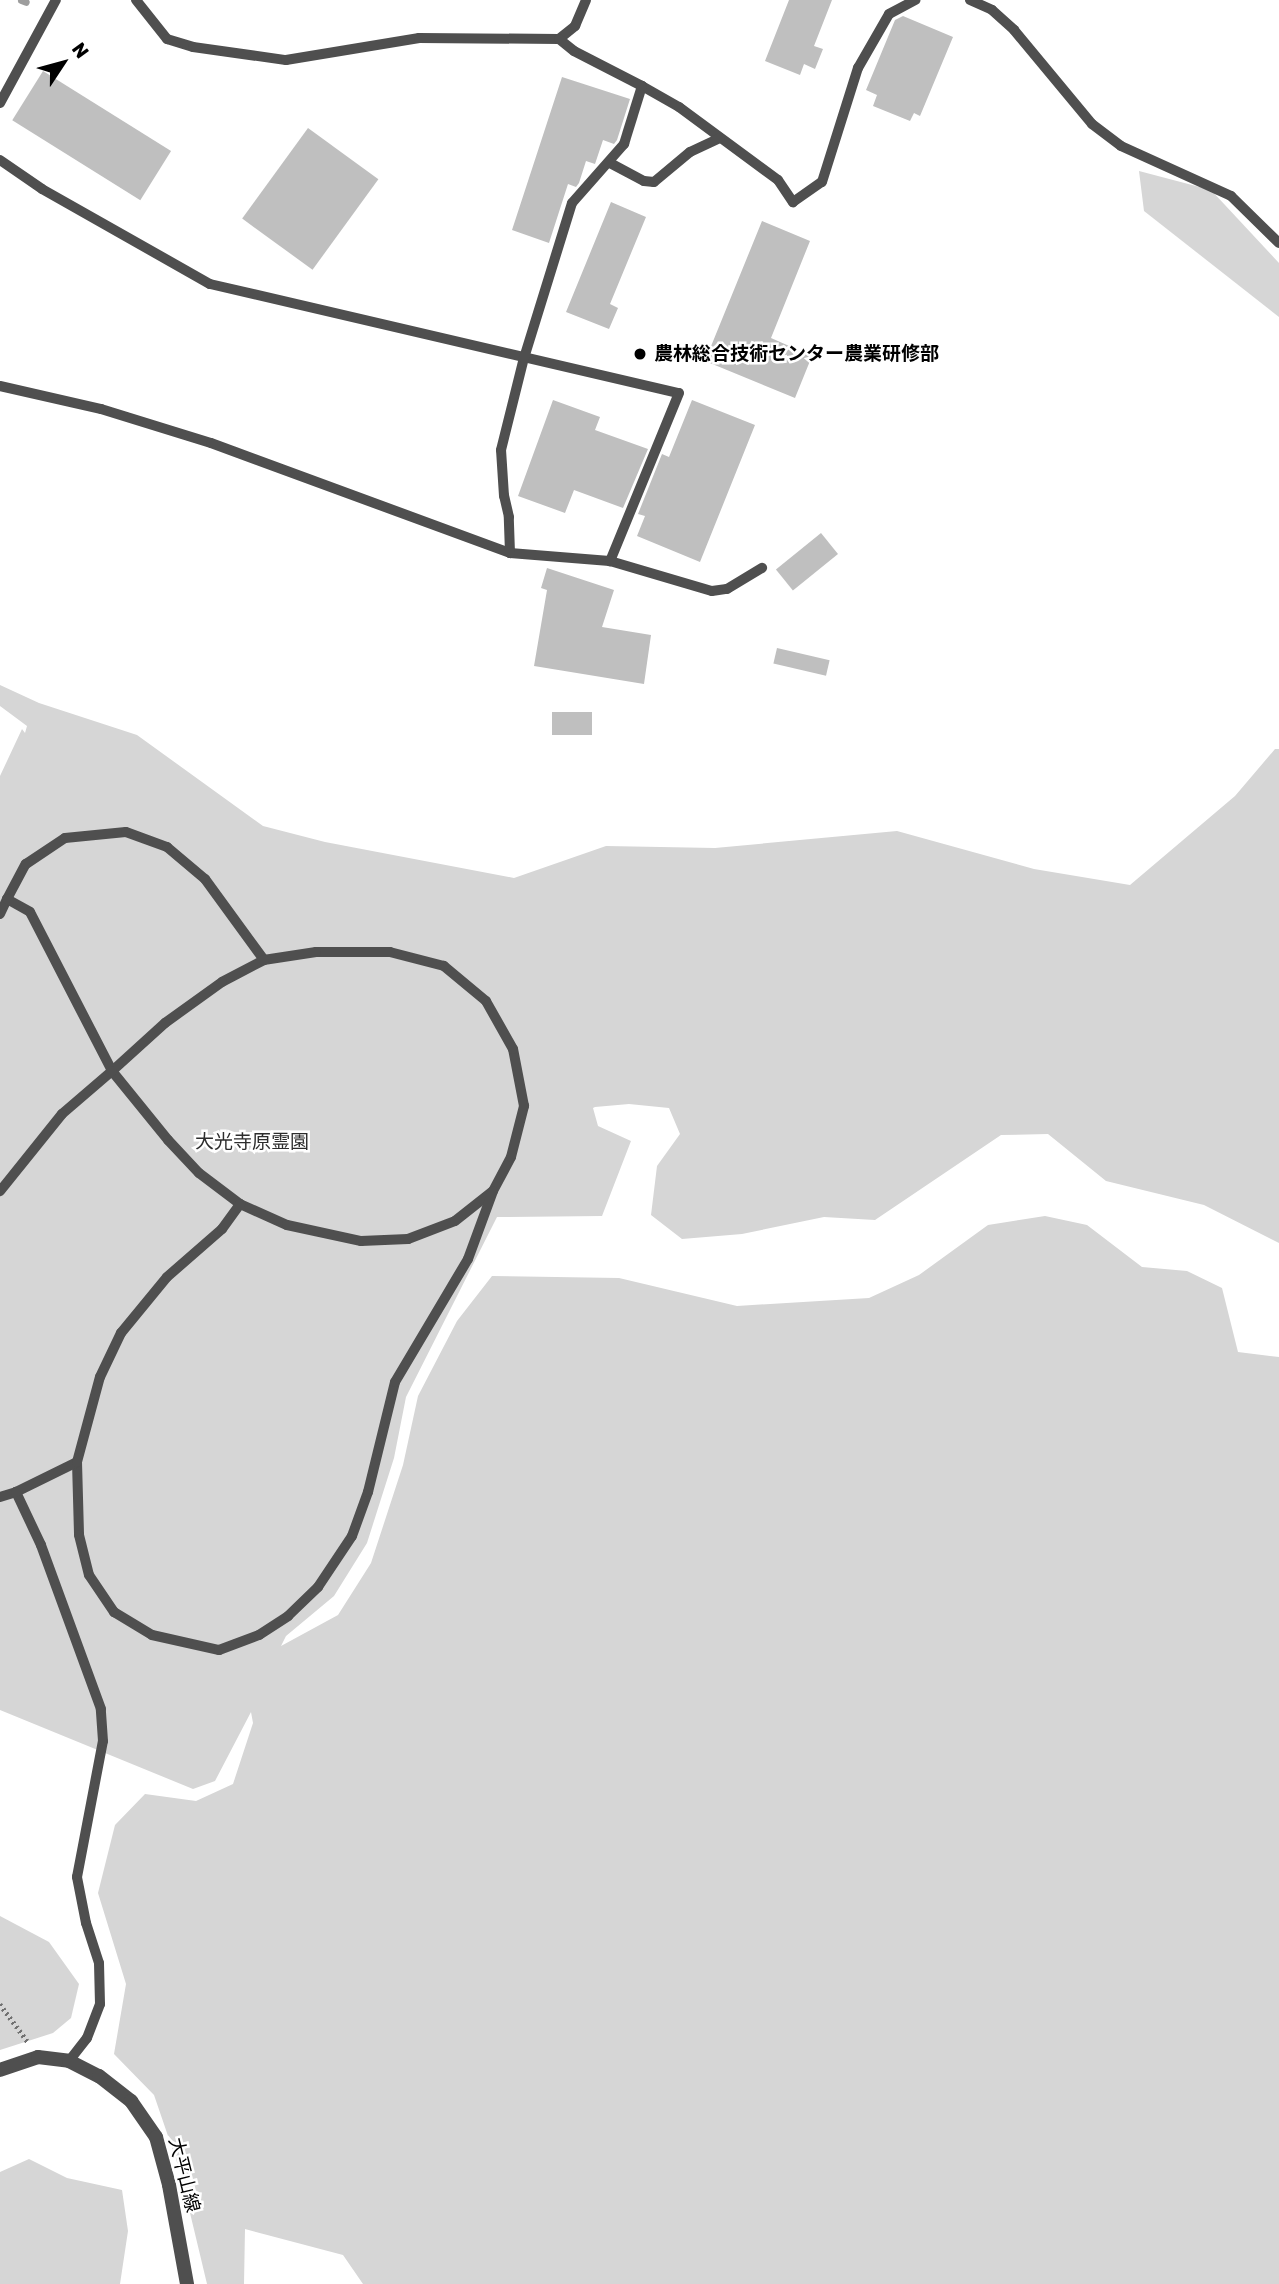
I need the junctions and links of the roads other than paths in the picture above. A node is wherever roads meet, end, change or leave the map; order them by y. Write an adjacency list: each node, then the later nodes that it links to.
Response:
1 (57, 0): 8 (lane)
2 (136, 0): 6 (lane)
3 (586, 0): 6 (lane)
4 (915, 0): 9 (lane)
5 (970, 0): 12 (lane)
6 (559, 39): 7 (lane)
7 (642, 86): 9 (lane); 11 (lane)
8 (0, 103)
9 (719, 138): 11 (lane)
10 (0, 160): 13 (lane)
11 (610, 163): 13 (lane)
12 (1279, 243)
13 (524, 358): 15 (lane); 16 (lane)
14 (0, 386): 15 (lane)
15 (510, 553): 16 (lane)
16 (610, 561): 17 (lane)
17 (762, 568)
18 (7, 900): 19 (lane); 20 (lane); 21 (lane)
19 (0, 914)
20 (264, 960): 21 (lane); 23 (lane)
21 (112, 1071): 22 (lane); 24 (lane)
22 (0, 1191)
23 (493, 1191): 24 (lane); 25 (lane)
24 (240, 1204): 25 (lane)
25 (77, 1462): 26 (lane)
26 (16, 1492): 27 (lane); 28 (lane)
27 (0, 1497)
28 (69, 2061): 29 (street, 大平山線); 30 (street, 大平山線)
29 (0, 2070)
30 (187, 2284)

